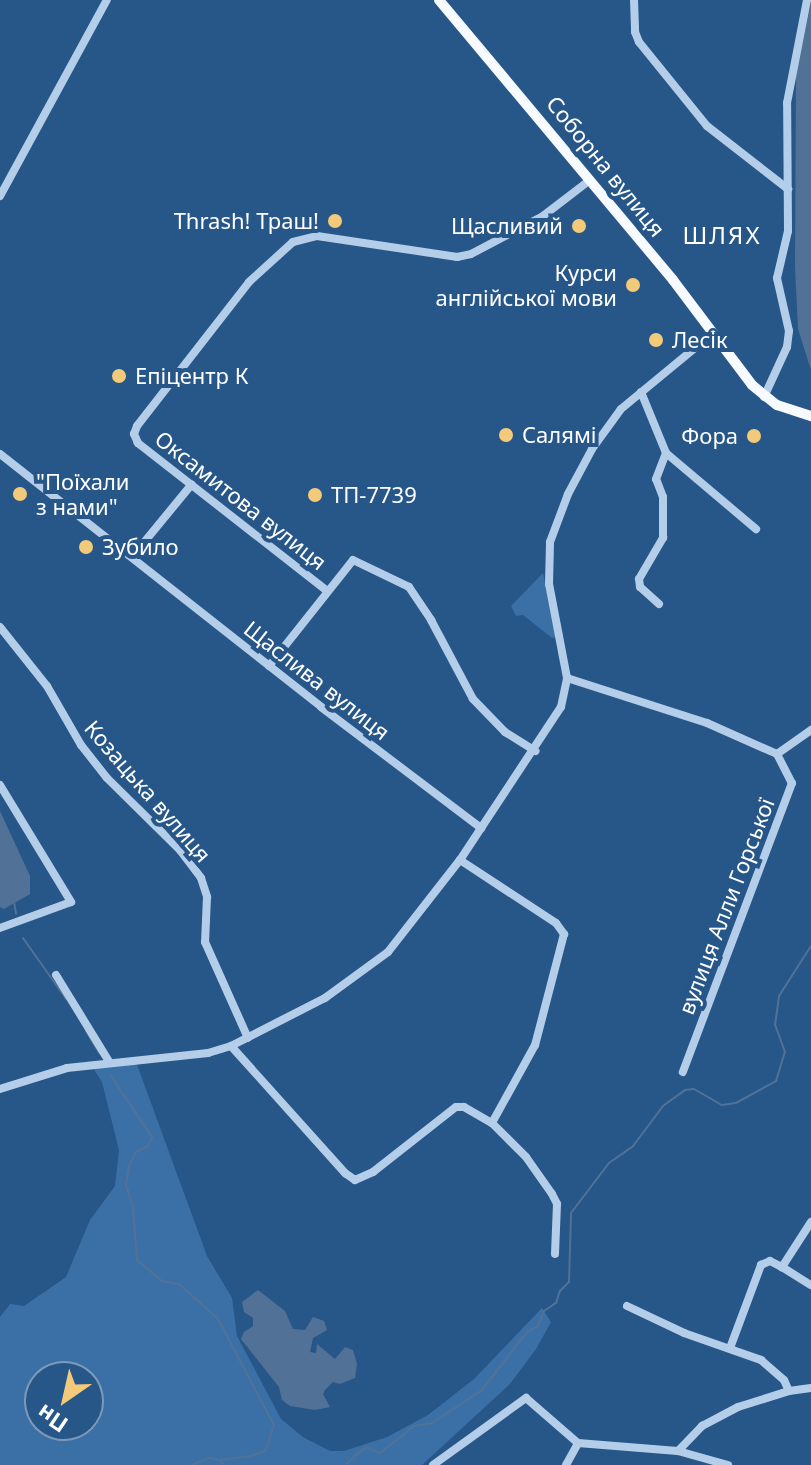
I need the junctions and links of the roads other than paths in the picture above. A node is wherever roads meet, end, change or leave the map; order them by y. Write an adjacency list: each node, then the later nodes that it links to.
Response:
1 (107, 0): 7 (street)
2 (439, 0): 5 (main road, Соборна вулиця)
3 (634, 0): 6 (street)
4 (807, 0): 6 (street)
5 (590, 180): 8 (main road, Соборна вулиця); 14 (street, Оксамитова вулиця)
6 (788, 189): 10 (street)
7 (0, 196)
8 (712, 334): 9 (street); 10 (main road, Соборна вулиця)
9 (641, 392): 12 (street); 21 (street)
10 (764, 397): 11 (main road, Соборна вулиця)
11 (811, 416)
12 (666, 453): 15 (street); 18 (street)
13 (0, 454): 16 (street, Щаслива вулиця)
14 (192, 484): 16 (street); 17 (street, Оксамитова вулиця)
15 (756, 529)
16 (132, 557): 20 (street, Щаслива вулиця)
17 (326, 590): 20 (street); 23 (street)
18 (659, 604)
19 (0, 627): 30 (street, Козацька вулиця)
20 (269, 666): 26 (street, Щаслива вулиця)
21 (567, 678): 23 (street); 24 (street)
22 (811, 730): 24 (street)
23 (536, 751): 26 (street)
24 (777, 754): 33 (street, вулиця Алли Горської)
25 (0, 785): 28 (street)
26 (481, 828): 27 (street)
27 (460, 860): 30 (street); 35 (street)
28 (0, 928)
29 (56, 975): 32 (street)
30 (248, 1038): 31 (street)
31 (231, 1046): 32 (street); 35 (street)
32 (110, 1063): 34 (street)
33 (683, 1072)
34 (0, 1089)
35 (492, 1123): 37 (street)
36 (811, 1222): 38 (street)
37 (555, 1254)
38 (782, 1267): 39 (street); 41 (street)
39 (811, 1285)
40 (627, 1306): 41 (street)
41 (730, 1348): 43 (street)
42 (811, 1388): 43 (street)
43 (789, 1391): 45 (street)
44 (578, 1443): 45 (street); 46 (street); 47 (street)
45 (678, 1451): 48 (street)
46 (433, 1465)
47 (566, 1465)
48 (728, 1465)

